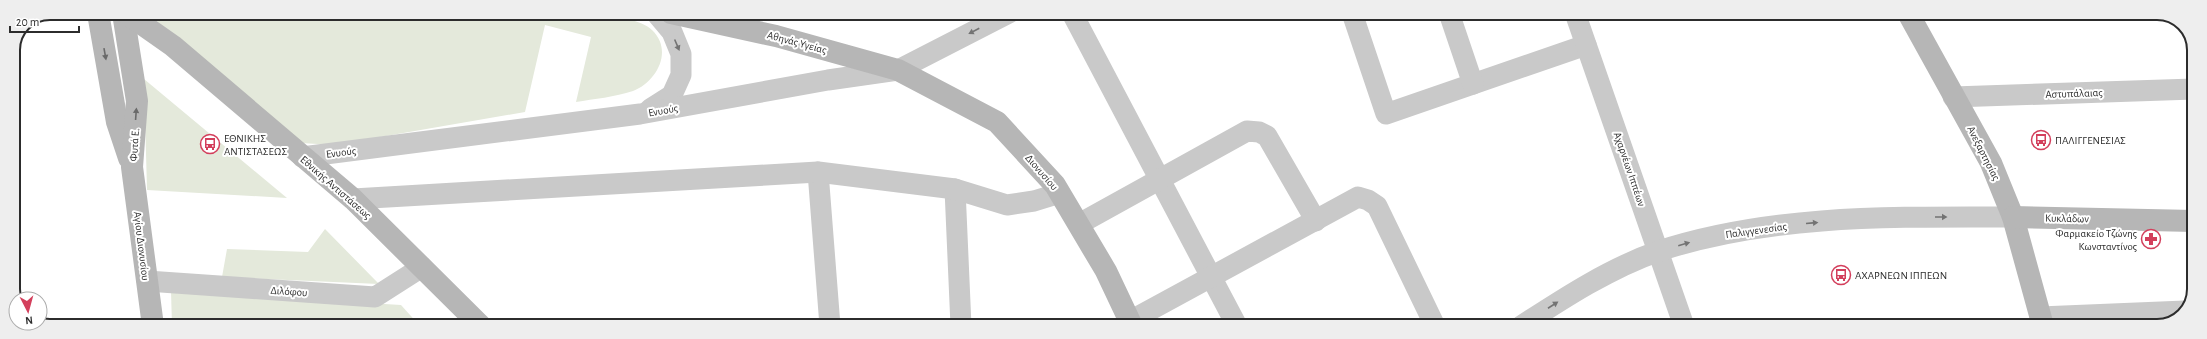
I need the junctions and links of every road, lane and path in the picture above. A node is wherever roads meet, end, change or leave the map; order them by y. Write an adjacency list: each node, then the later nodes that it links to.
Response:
1 (102, 20): 19 (street, Φυτά Ε., one-way to 19)
2 (126, 20): 19 (street, Φυτά Ε., one-way to 2)
3 (135, 20): 18 (street, Εθνικής Αντιστάσεως)
4 (662, 20): 17 (street, one-way to 17)
5 (703, 20): 13 (street, Αθηνάς Υγείας)
6 (995, 20): 13 (street, Ενυούς, one-way to 13)
7 (1076, 20): 21 (street)
8 (1354, 20): 14 (street)
9 (1451, 20): 14 (street)
10 (1577, 20): 12 (street, Αχαρνέων Ιππέων)
11 (1912, 20): 16 (street, Ανεξαρτησίας)
12 (1586, 45): 14 (street); 29 (street, Αχαρνέων Ιππέων)
13 (898, 70): 17 (street, Ενυούς); 23 (street, Διονυσίου)
14 (1473, 84)
15 (2187, 89): 16 (street, Αστυπάλαιας)
16 (1953, 97): 25 (street, Ανεξαρτησίας)
17 (640, 114): 18 (street, Ενυούς)
18 (302, 157): 24 (street, Εθνικής Αντιστάσεως)
19 (132, 167): 32 (street, Αγίου Διονυσίου)
20 (818, 172): 22 (street); 24 (street); 36 (street)
21 (1161, 180): 26 (street); 28 (street); 31 (street)
22 (955, 188): 23 (street); 37 (street)
23 (1060, 193): 28 (street, Διονυσίου)
24 (353, 199): 30 (street, Εθνικής Αντιστάσεως)
25 (2013, 217): 27 (street, Κυκλάδων); 29 (street, Παλιγγενεσίας, one-way to 25); 44 (street, Ανεξαρτησίας)
26 (1316, 221): 31 (street); 41 (street)
27 (2187, 221)
28 (1079, 224): 38 (street, Διονυσίου)
29 (1658, 252): 42 (street, Παλιγγενεσίας, one-way to 29); 43 (street, Αχαρνέων Ιππέων)
30 (422, 267): 32 (street, Διλόφου); 35 (street, Εθνικής Αντιστάσεως)
31 (1211, 278): 39 (street); 40 (street)
32 (147, 281): 34 (street, Αγίου Διονυσίου)
33 (2177, 312): 45 (street)
34 (151, 319)
35 (474, 319)
36 (829, 319)
37 (961, 319)
38 (1129, 319)
39 (1138, 319)
40 (1233, 319)
41 (1432, 319)
42 (1532, 319)
43 (1682, 319)
44 (2041, 319)
45 (2081, 319)

